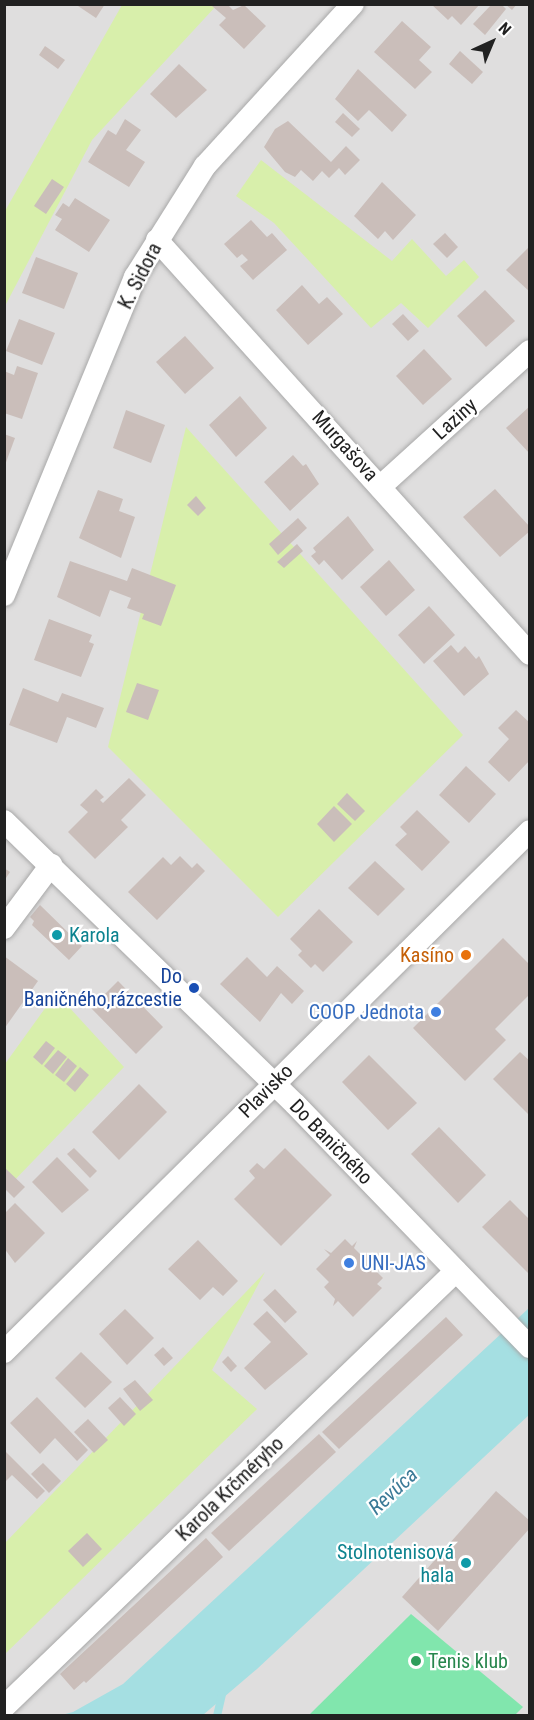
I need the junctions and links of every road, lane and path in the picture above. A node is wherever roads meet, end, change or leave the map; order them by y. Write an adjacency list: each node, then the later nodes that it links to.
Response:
1 (353, 4): 2 (street, K. Sidora)
2 (157, 240): 4 (street, Murgašova); 5 (street, K. Sidora)
3 (530, 351): 4 (street, Laziny)
4 (381, 486): 6 (street, Murgašova)
5 (4, 595)
6 (530, 654)
7 (4, 821): 9 (street, Do Baničného)
8 (530, 831): 11 (street, Plavisko)
9 (51, 865): 10 (street); 11 (street, Do Baničného)
10 (4, 928)
11 (273, 1083): 12 (street, Do Baničného); 14 (street, Plavisko)
12 (456, 1271): 13 (street, Do Baničného); 15 (street, Karola Krčméryho)
13 (530, 1347)
14 (4, 1353)
15 (4, 1707)

